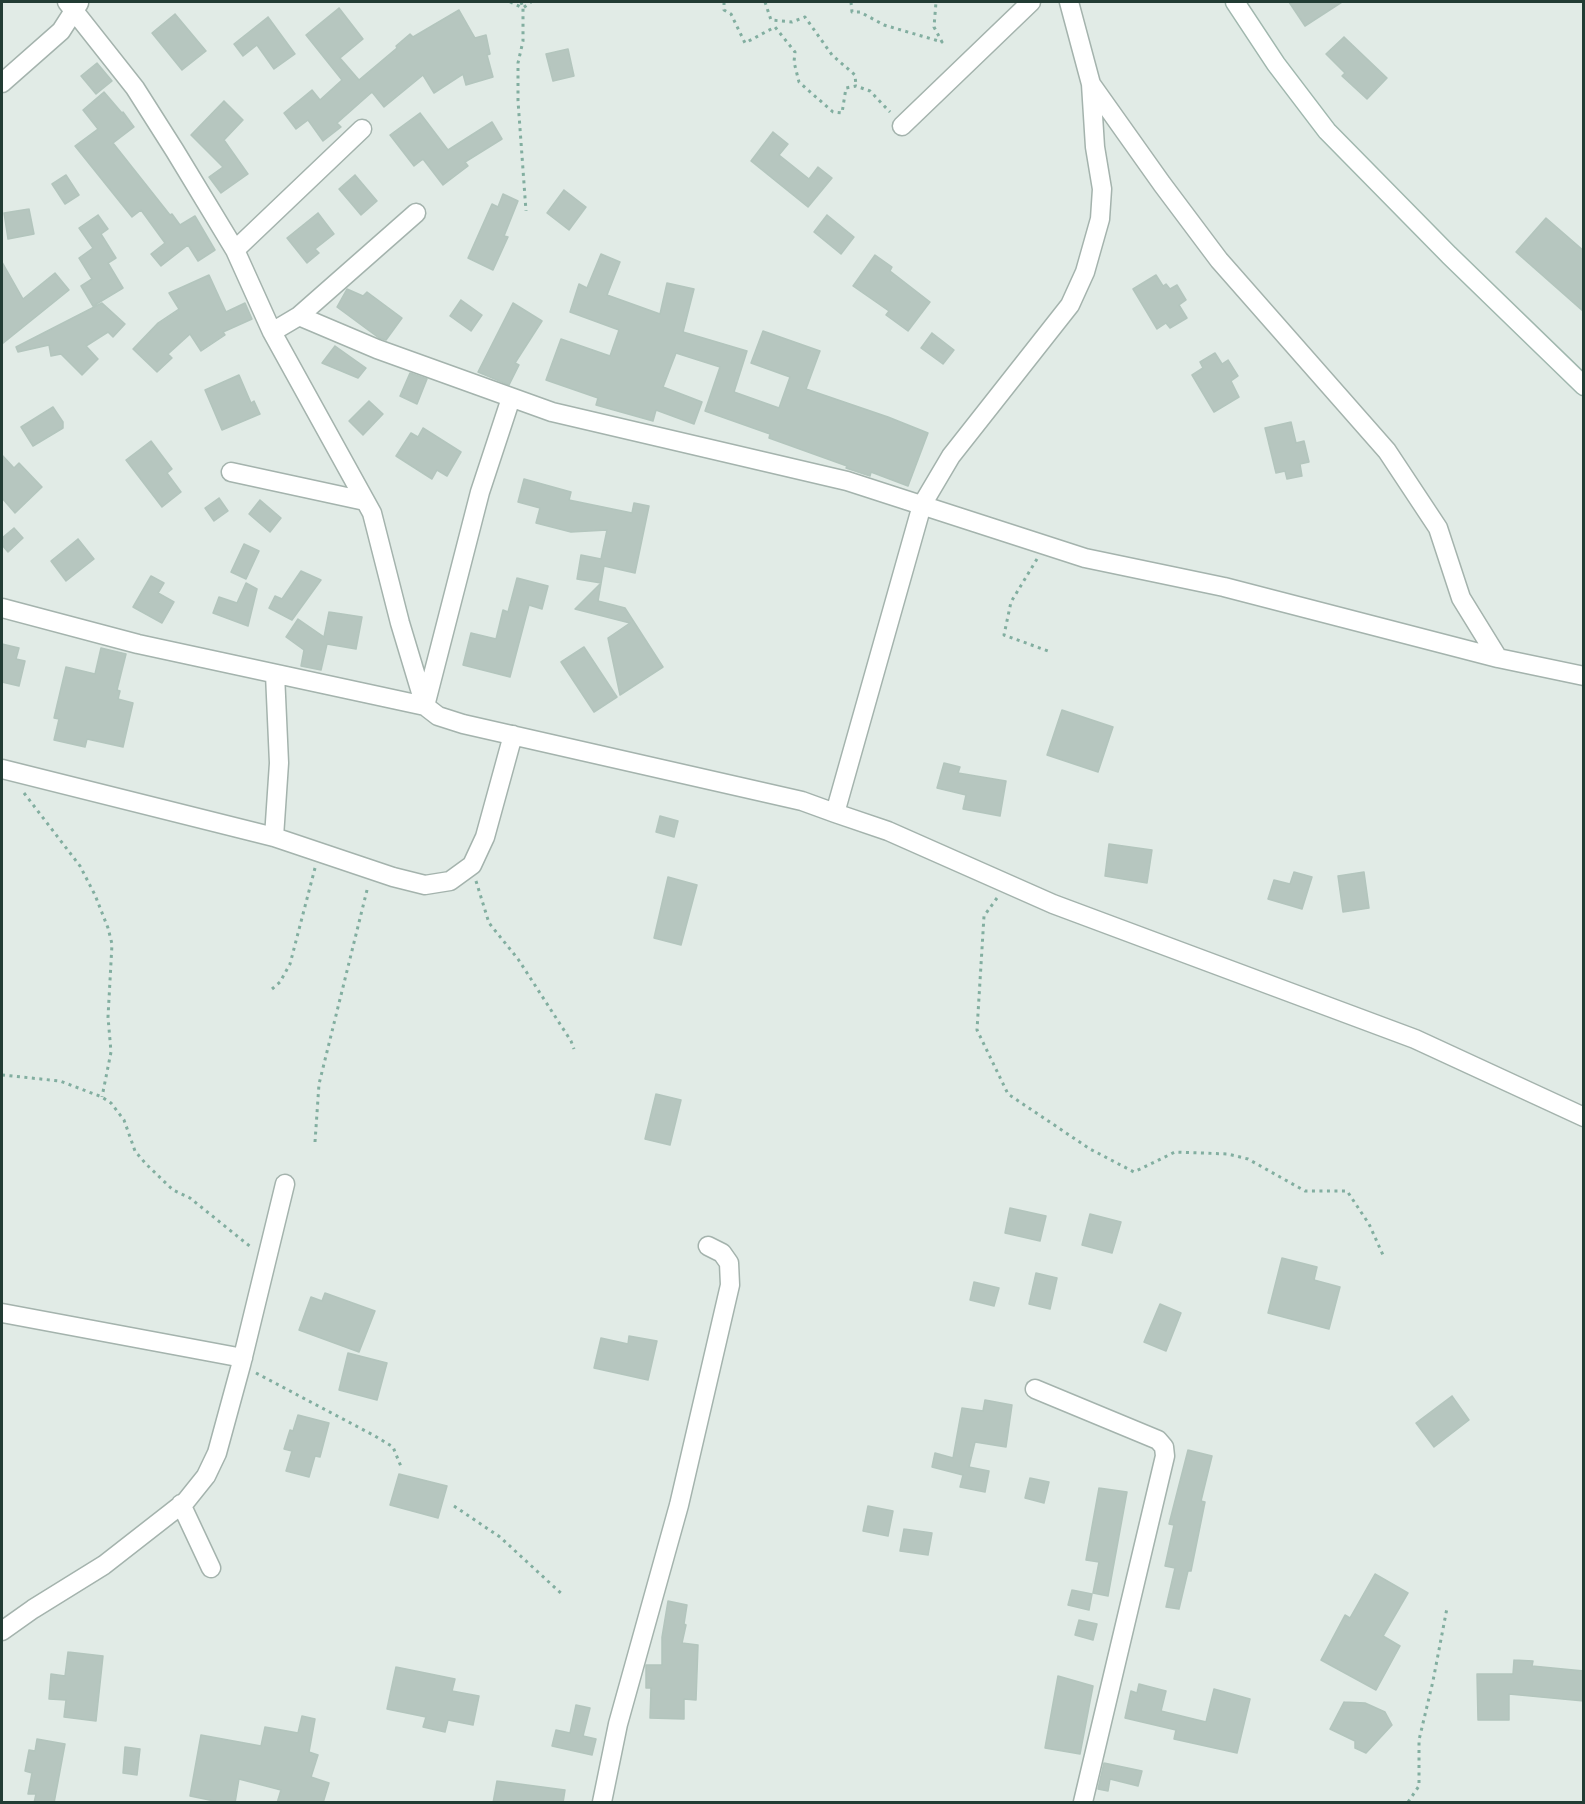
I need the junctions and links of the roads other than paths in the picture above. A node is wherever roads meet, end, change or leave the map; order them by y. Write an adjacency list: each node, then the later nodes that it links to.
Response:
1 (1030, 2): 7 (street)
2 (1069, 2): 6 (street)
3 (1235, 2): 13 (street)
4 (73, 5): 5 (street); 10 (street)
5 (2, 83)
6 (1091, 84): 17 (street); 19 (street)
7 (899, 122)
8 (362, 129): 10 (street)
9 (416, 213): 11 (street)
10 (235, 250): 12 (street)
11 (298, 316): 12 (street); 14 (street)
12 (272, 332): 16 (street)
13 (1584, 386)
14 (512, 398): 17 (street); 22 (street)
15 (231, 472): 16 (street)
16 (365, 501): 22 (street)
17 (922, 505): 19 (street); 25 (street)
18 (2, 608): 20 (street)
19 (1498, 658): 21 (street)
20 (275, 674): 22 (street); 26 (street)
21 (1584, 676)
22 (425, 706): 23 (street)
23 (513, 735): 25 (street); 26 (street)
24 (4, 769): 26 (street)
25 (835, 813): 27 (street)
26 (274, 837)
27 (1584, 1118)
28 (285, 1184): 31 (street)
29 (708, 1246): 36 (street)
30 (2, 1313): 31 (street)
31 (242, 1361): 33 (street)
32 (1035, 1389): 37 (street)
33 (182, 1504): 34 (street); 35 (street)
34 (211, 1568)
35 (2, 1631)
36 (602, 1803)
37 (1083, 1803)

